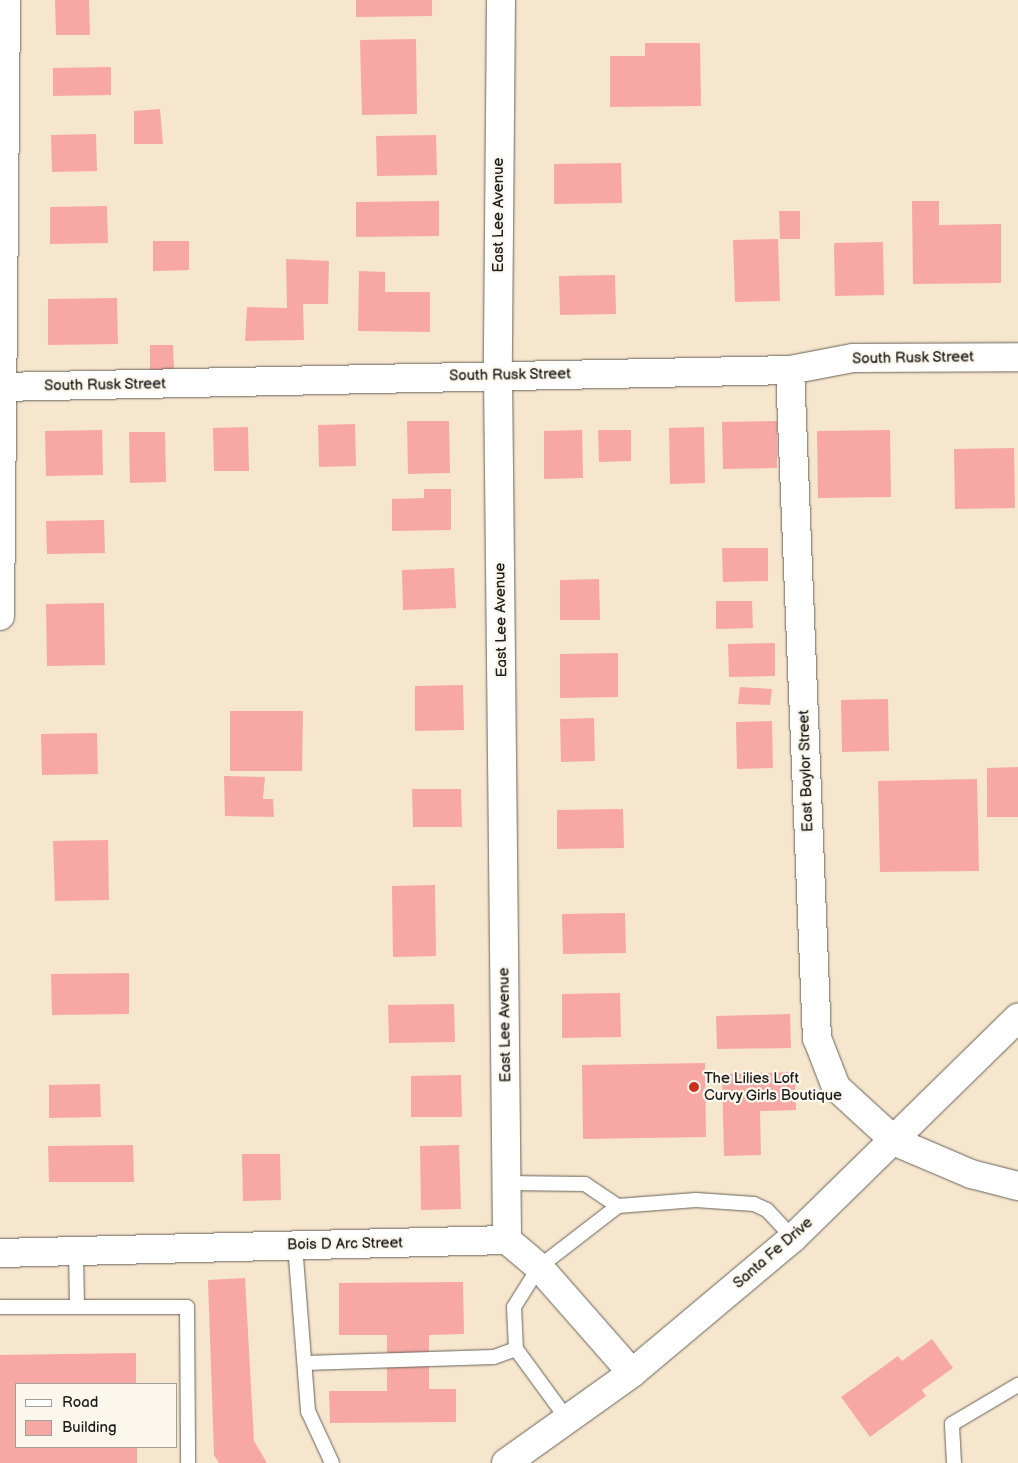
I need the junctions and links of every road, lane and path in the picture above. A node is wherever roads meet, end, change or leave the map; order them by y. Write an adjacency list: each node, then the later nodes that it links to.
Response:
1 (6, 0): 6 (street)
2 (501, 0): 5 (street, East Lee Avenue)
3 (1018, 357): 4 (street, South Rusk Street)
4 (790, 370): 5 (street, South Rusk Street); 9 (street, East Baylor Street)
5 (498, 375): 6 (street, South Rusk Street); 10 (street, East Lee Avenue)
6 (1, 387): 7 (street)
7 (0, 616)
8 (1018, 1018): 9 (street, Santa Fe Drive)
9 (896, 1142): 11 (street); 13 (street, Santa Fe Drive)
10 (507, 1183): 12 (lane); 14 (street, East Lee Avenue)
11 (1018, 1186)
12 (618, 1206): 13 (lane); 18 (lane)
13 (793, 1238): 23 (street, Santa Fe Drive)
14 (507, 1240): 15 (street, Bois D Arc Street); 18 (street)
15 (295, 1245): 16 (street, Bois D Arc Street); 22 (lane)
16 (76, 1250): 17 (street, Bois D Arc Street); 20 (lane)
17 (0, 1253)
18 (539, 1267): 21 (lane); 23 (street)
19 (0, 1307): 20 (lane)
20 (77, 1307): 27 (lane)
21 (516, 1349): 22 (lane); 25 (lane)
22 (305, 1363): 28 (lane)
23 (632, 1372): 25 (street, Santa Fe Drive)
24 (1018, 1385): 29 (lane)
25 (568, 1420): 26 (street, Santa Fe Drive)
26 (516, 1460)
27 (188, 1463)
28 (332, 1463)
29 (954, 1463)

